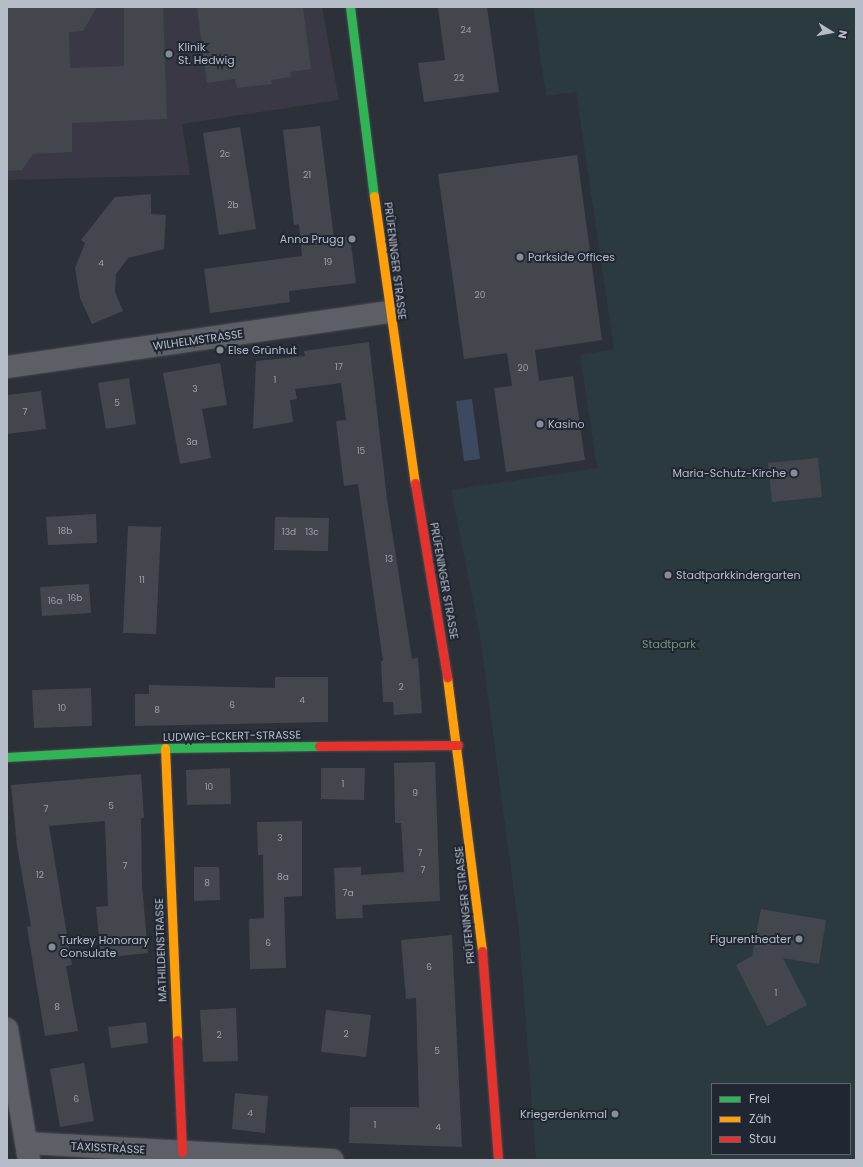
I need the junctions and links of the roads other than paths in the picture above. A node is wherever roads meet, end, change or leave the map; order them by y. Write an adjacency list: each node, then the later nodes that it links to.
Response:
1 (350, 7): 2 (street, PRÜFENINGER STRASSE)
2 (389, 312): 3 (street, WILHELMSTRASSE); 4 (street, PRÜFENINGER STRASSE)
3 (7, 367)
4 (458, 745): 5 (street, LUDWIG-ECKERT-STRASSE); 11 (street, PRÜFENINGER STRASSE)
5 (164, 748): 6 (street, LUDWIG-ECKERT-STRASSE); 9 (street, MATHILDENSTRASSE)
6 (7, 757)
7 (7, 1029): 8 (street)
8 (28, 1152): 9 (street, TAXISSTRASSE)
9 (182, 1152): 10 (street, TAXISSTRASSE)
10 (333, 1160)
11 (498, 1160)

